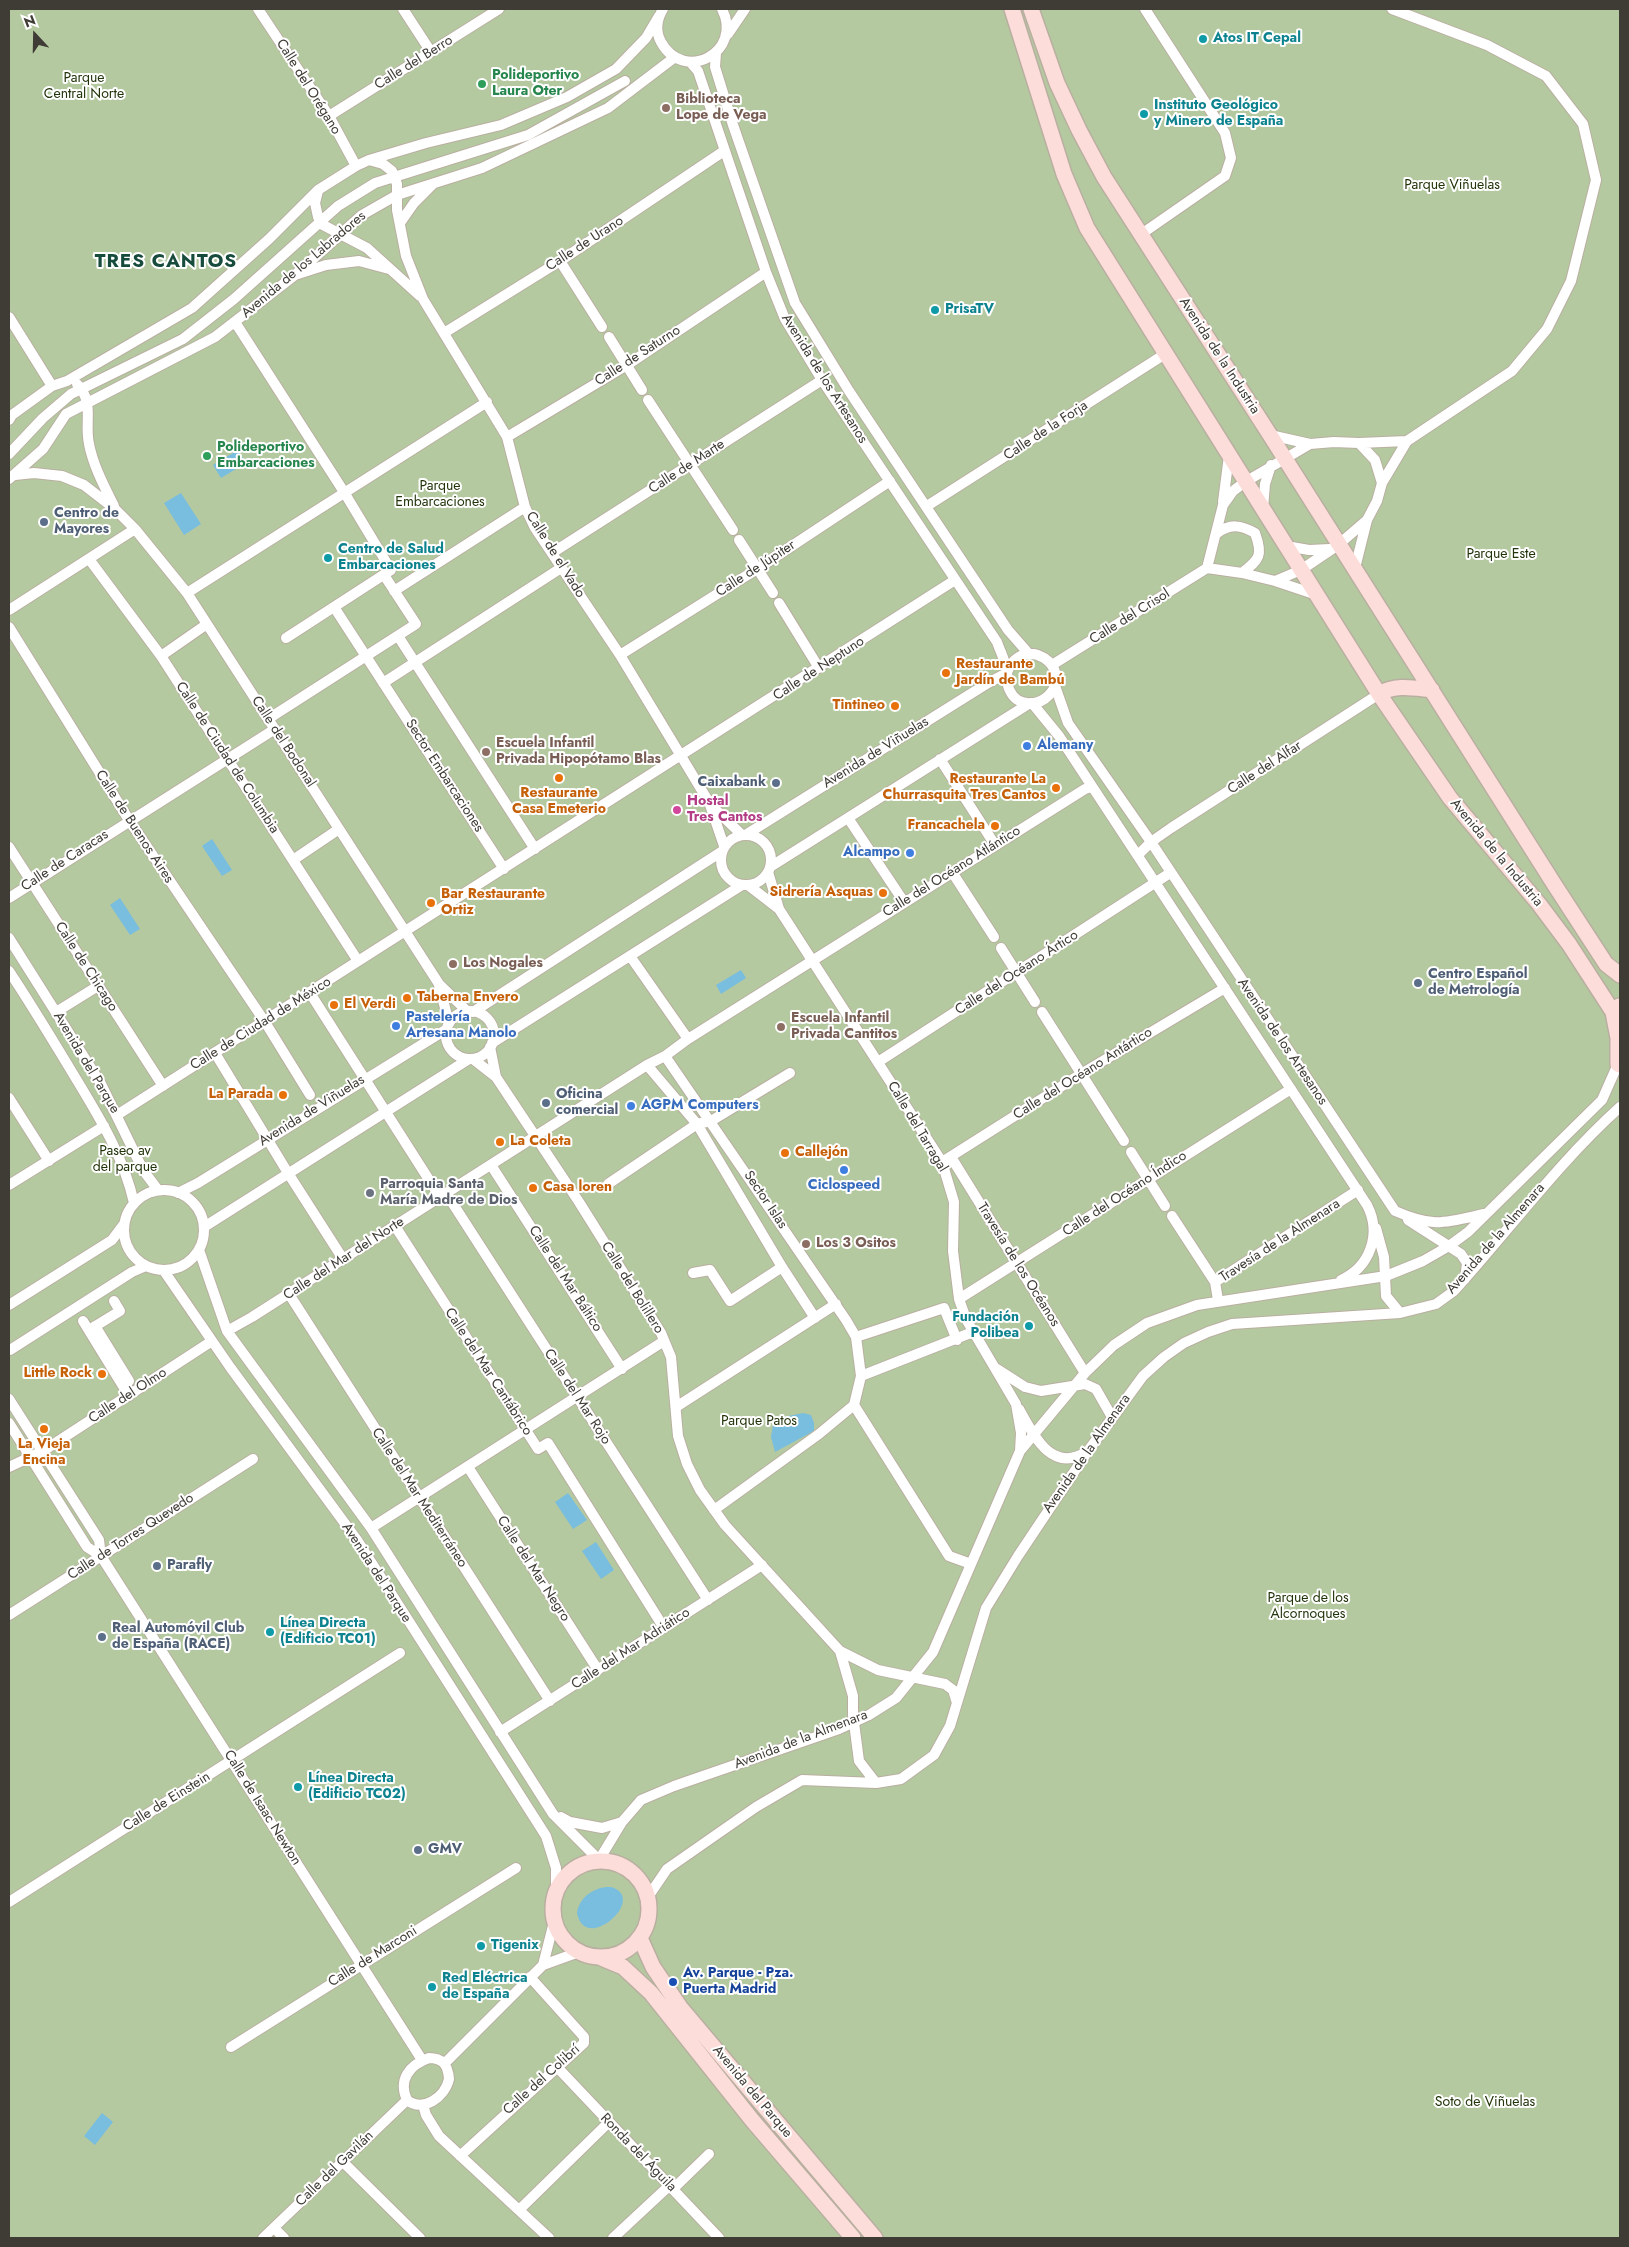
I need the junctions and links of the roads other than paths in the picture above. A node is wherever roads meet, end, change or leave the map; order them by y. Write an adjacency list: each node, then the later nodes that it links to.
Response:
1 (258, 9): 17 (street, Calle del Orégano)
2 (403, 9): 12 (street)
3 (499, 9): 12 (street, Calle del Berro)
4 (722, 9): 11 (street)
5 (745, 9): 11 (street)
6 (1012, 9): 39 (street, Avenida de la Industria)
7 (1031, 9): 28 (street, Avenida de la Industria)
8 (1145, 9): 28 (street)
9 (1392, 9): 52 (street)
10 (661, 12): 14 (street); 19 (street)
11 (725, 39): 13 (street)
12 (431, 52): 17 (street, Calle del Berro)
13 (716, 53): 15 (street); 65 (street, Avenida de los Artesanos)
14 (674, 58): 15 (street); 22 (street, Avenida de los Labradores)
15 (690, 62): 18 (street, Avenida de los Artesanos)
16 (625, 82): 21 (street)
17 (329, 116): 20 (street, Calle del Orégano)
18 (724, 151): 29 (street, Calle de Urano); 31 (street, Avenida de los Artesanos)
19 (369, 160): 20 (street); 21 (street)
20 (356, 166): 23 (street)
21 (394, 177): 24 (street); 25 (street)
22 (434, 183): 24 (street, Avenida de los Labradores); 26 (street)
23 (318, 190): 25 (street); 42 (street)
24 (398, 194): 26 (street); 27 (street, Avenida de los Labradores)
25 (321, 222): 27 (street); 44 (street)
26 (400, 223): 33 (street)
27 (340, 233): 30 (street); 32 (street, Avenida de los Labradores)
28 (1140, 234): 50 (street, Avenida de la Industria)
29 (560, 261): 36 (street); 37 (street, Calle de Urano)
30 (390, 269): 32 (street); 33 (street)
31 (766, 272): 40 (street, Calle de Saturno); 41 (street, Avenida de los Artesanos)
32 (295, 275): 35 (street, Avenida de los Labradores)
33 (423, 299): 37 (street, Calle de el Vado)
34 (10, 320): 43 (street)
35 (235, 322): 47 (street, Avenida de los Labradores); 63 (street)
36 (602, 327)
37 (444, 333): 48 (street, Calle de el Vado)
38 (609, 337): 40 (street)
39 (1165, 354): 56 (street, Avenida de la Industria); 65 (street, Calle de la Forja)
40 (627, 365): 45 (street); 51 (street, Calle de Saturno)
41 (822, 380): 58 (street, Calle de Marte); 60 (street, Avenida de los Artesanos)
42 (67, 381): 43 (street); 44 (street)
43 (52, 386): 49 (street)
44 (81, 389): 47 (street); 55 (street)
45 (642, 390)
46 (648, 400): 58 (street)
47 (87, 402): 59 (street, Avenida de los Labradores); 68 (street, Calle del Bodonal)
48 (487, 402): 51 (street, Calle de el Vado); 63 (street)
49 (9, 420)
50 (1270, 435): 54 (street); 57 (street, Avenida de la Industria)
51 (507, 437): 66 (street, Calle de el Vado)
52 (1407, 441): 53 (street); 62 (street)
53 (1359, 443): 54 (street); 62 (street)
54 (1310, 444): 57 (street)
55 (9, 454)
56 (1229, 456): 61 (street, Avenida de la Industria); 64 (street)
57 (1278, 462): 61 (street); 67 (street); 75 (street, Avenida de la Industria)
58 (690, 466): 71 (street); 76 (street, Calle de Marte)
59 (11, 476): 68 (street, Calle del Bodonal)
60 (890, 481): 81 (street, Calle de Júpiter); 85 (street, Avenida de los Artesanos)
61 (1245, 482): 64 (street); 67 (street, Avenida de la Industria)
62 (1382, 483): 69 (street)
63 (344, 492): 84 (street); 88 (street)
64 (1223, 505): 72 (street)
65 (927, 506): 98 (street, Avenida de los Artesanos)
66 (525, 507): 76 (street, Calle de el Vado); 87 (street)
67 (1262, 508): 74 (street, Avenida de la Industria)
68 (115, 509): 70 (street, Calle del Bodonal)
69 (1366, 520): 75 (street); 80 (street)
70 (135, 529): 77 (street); 88 (street, Calle del Bodonal)
71 (733, 530)
72 (1216, 534): 79 (street); 83 (street)
73 (739, 540): 81 (street)
74 (1286, 546): 75 (street); 82 (street, Avenida de la Industria)
75 (1335, 546): 80 (street, Avenida de la Industria); 82 (street)
76 (552, 553): 78 (street, Calle de el Vado)
77 (89, 559): 93 (street); 100 (street, Calle de Ciudad de Columbia)
78 (561, 568): 99 (street, Calle de el Vado); 102 (street)
79 (1207, 568): 83 (street); 103 (street, Calle del Crisol)
80 (1355, 568): 108 (street, Avenida de la Industria)
81 (757, 569): 89 (street); 99 (street, Calle de Júpiter)
82 (1301, 570): 86 (street); 90 (street, Avenida de la Industria)
83 (1242, 573): 86 (street)
84 (384, 575): 87 (street); 92 (street)
85 (955, 580): 104 (street, Calle de Neptuno); 105 (street, Avenida de los Artesanos)
86 (1275, 581): 90 (street)
87 (394, 591): 96 (street)
88 (187, 593): 94 (street, Calle del Bodonal)
89 (773, 593)
90 (1317, 595): 109 (street, Avenida de la Industria)
91 (779, 603): 104 (street)
92 (334, 607): 97 (street); 101 (street, Sector Embarcaciones)
93 (9, 610)
94 (207, 624): 100 (street); 111 (street, Calle del Bodonal)
95 (9, 627): 119 (street, Calle de Buenos Aires)
96 (398, 636): 101 (street); 102 (street)
97 (286, 638)
98 (1029, 654): 103 (street); 105 (street)
99 (620, 655): 113 (street, Calle de el Vado)
100 (161, 656): 114 (street, Calle de Ciudad de Columbia)
101 (366, 656): 106 (street, Sector Embarcaciones); 111 (street)
102 (415, 663): 106 (street); 125 (street)
103 (1052, 665): 107 (street)
104 (820, 668): 113 (street, Calle de Neptuno)
105 (1007, 673): 110 (street); 121 (street, Avenida de Viñuelas)
106 (383, 683): 129 (street, Sector Embarcaciones)
107 (1055, 686): 110 (street); 122 (street, Avenida de los Artesanos)
108 (1432, 690): 109 (street); 148 (street, Avenida de la Industria)
109 (1379, 694): 122 (street, Calle del Alfar); 154 (street, Avenida de la Industria)
110 (1031, 703): 115 (street); 116 (street, Avenida de los Artesanos)
111 (268, 719): 112 (street, Calle del Bodonal)
112 (275, 729): 114 (street, Calle de Caracas); 120 (street, Calle del Bodonal)
113 (682, 757): 117 (street, Calle de el Vado); 125 (street)
114 (227, 759): 119 (street, Calle de Caracas); 128 (street, Calle de Ciudad de Columbia)
115 (940, 759): 118 (street); 123 (street)
116 (1092, 787): 123 (street, Calle del Océano Atlántico); 127 (street, Avenida de los Artesanos)
117 (709, 802): 121 (street); 126 (street)
118 (848, 818): 130 (street); 137 (street)
119 (129, 820): 133 (street, Calle de Caracas); 158 (street, Calle de Buenos Aires)
120 (339, 829): 128 (street); 139 (street, Calle del Bodonal)
121 (744, 834): 126 (street); 130 (street)
122 (1151, 842): 127 (street); 132 (street, Avenida de los Artesanos)
123 (995, 845): 131 (street, Calle del Océano Atlántico)
124 (9, 847): 133 (street, Calle de Chicago)
125 (535, 849): 129 (street)
126 (723, 849): 135 (street); 156 (street)
127 (1138, 855): 134 (street, Avenida de los Artesanos)
128 (293, 860): 144 (street, Calle de Ciudad de Columbia)
129 (504, 869): 139 (street)
130 (769, 869): 135 (street); 138 (street, Calle del Tarragal)
131 (952, 872): 137 (street, Calle del Océano Atlántico); 140 (street)
132 (1170, 873): 134 (street); 199 (street, Avenida de los Artesanos)
133 (32, 883): 136 (street, Calle de Caracas); 150 (street, Calle de Chicago)
134 (1155, 883): 147 (street, Calle del Océano Ártico); 151 (street, Avenida de los Artesanos)
135 (745, 885): 138 (street, Calle del Tarragal); 143 (street)
136 (9, 898)
137 (904, 902): 145 (street, Calle del Océano Atlántico)
138 (778, 909): 145 (street, Calle del Tarragal)
139 (405, 932): 144 (street, Calle de Ciudad de México); 149 (street, Calle del Bodonal)
140 (994, 937)
141 (9, 938): 155 (street, Avenida del Parque)
142 (1000, 948): 147 (street)
143 (630, 956): 160 (street); 161 (street)
144 (358, 961): 152 (street, Calle de Ciudad de México)
145 (813, 962): 160 (street); 165 (street, Calle del Tarragal)
146 (9, 971): 181 (street, Avenida del Parque)
147 (1017, 974): 153 (street); 165 (street, Calle del Océano Ártico)
148 (1620, 976)
149 (439, 984): 156 (street, Calle del Bodonal); 159 (street, Calle del Bodonal)
150 (98, 986): 155 (street); 172 (street, Calle de Chicago)
151 (1225, 988): 169 (street, Calle del Océano Antártico); 173 (street, Avenida de los Artesanos)
152 (310, 993): 158 (street, Calle de Ciudad de México); 171 (street, Calle del Mar Rojo)
153 (1035, 1002)
154 (1616, 1009): 166 (street)
155 (56, 1012): 178 (street, Avenida del Parque)
156 (470, 1012): 159 (street); 161 (street)
157 (1042, 1012): 169 (street)
158 (265, 1022): 162 (street, Calle de Ciudad de México); 174 (street, Calle de Buenos Aires)
159 (448, 1026): 164 (street); 171 (street, Avenida de Viñuelas)
160 (688, 1039): 163 (street)
161 (491, 1045): 164 (street); 170 (street)
162 (215, 1053): 172 (street, Calle de Ciudad de México); 183 (street)
163 (665, 1056): 167 (street); 179 (street, Sector Islas)
164 (471, 1059): 170 (street); 177 (street)
165 (878, 1062): 186 (street, Calle del Tarragal)
166 (1619, 1064): 200 (street, Avenida de la Almenara)
167 (647, 1065): 180 (street, Sector Islas); 182 (street)
168 (790, 1073): 179 (street)
169 (1081, 1074): 184 (street); 186 (street, Calle del Océano Antártico)
170 (496, 1077): 182 (street, Calle del Bolillero)
171 (365, 1078): 177 (street, Calle del Mar Rojo); 183 (street, Avenida de Viñuelas)
172 (163, 1086): 178 (street, Calle de Ciudad de México)
173 (1291, 1088): 190 (street, Calle del Océano Índico); 194 (street, Avenida de los Artesanos)
174 (310, 1094)
175 (9, 1098): 187 (street)
176 (1620, 1107): 215 (street, Avenida de la Almenara)
177 (386, 1111): 189 (street); 196 (street, Calle del Mar Rojo)
178 (118, 1115): 193 (street, Avenida del Parque)
179 (711, 1121): 180 (street); 222 (street, Sector Islas)
180 (697, 1124): 191 (street); 211 (street, Sector Islas)
181 (104, 1126): 187 (street); 197 (street, Avenida del Parque)
182 (535, 1136): 188 (street, Calle del Mar del Norte); 233 (street, Calle del Bolillero)
183 (268, 1139): 189 (street); 195 (street, Avenida de Viñuelas)
184 (1124, 1141)
185 (1131, 1152): 190 (street)
186 (946, 1160): 209 (street, Travesía de los Océanos); 219 (street, Calle del Tarragal)
187 (49, 1161): 192 (street)
188 (491, 1164): 196 (street, Calle del Mar del Norte); 237 (street, Calle del Mar Báltico)
189 (288, 1173): 205 (street); 208 (street)
190 (1148, 1179): 198 (street); 209 (street, Calle del Océano Índico)
191 (608, 1184)
192 (9, 1186)
193 (158, 1190): 195 (street); 197 (street)
194 (1358, 1190): 202 (street, Avenida de los Artesanos); 216 (street, Travesía de la Almenara)
195 (178, 1192): 205 (street)
196 (443, 1195): 204 (street, Calle del Mar del Norte); 243 (street, Calle del Mar Rojo)
197 (134, 1202): 203 (street)
198 (1165, 1206)
199 (1395, 1211): 200 (street); 206 (street, Avenida de los Artesanos)
200 (1484, 1214): 206 (street, Avenida de la Almenara)
201 (1172, 1216): 216 (street)
202 (1373, 1217): 214 (street, Avenida de los Artesanos); 217 (street)
203 (124, 1224): 210 (street); 223 (street)
204 (394, 1226): 208 (street, Calle del Mar del Norte); 250 (street, Calle del Mar Cantábrico)
205 (204, 1227): 207 (street)
206 (1450, 1246): 214 (street, Avenida de la Almenara); 215 (street, Avenida de los Artesanos)
207 (199, 1250): 212 (street); 228 (street, Avenida del Parque)
208 (343, 1259): 218 (street, Calle del Mar del Norte)
209 (1016, 1264): 219 (street, Calle del Océano Índico); 238 (street, Travesía de los Océanos)
210 (146, 1266): 212 (street); 234 (street)
211 (782, 1267): 213 (street); 225 (street, Sector Islas)
212 (164, 1270): 232 (street, Avenida del Parque)
213 (693, 1273)
214 (1386, 1276): 217 (street, Avenida de la Almenara); 224 (street, Avenida de los Artesanos)
215 (1465, 1280): 224 (street, Avenida de la Almenara)
216 (1216, 1282): 220 (street, Travesía de la Almenara)
217 (1331, 1285): 220 (street, Avenida de la Almenara)
218 (289, 1294): 228 (street, Calle del Mar del Norte); 259 (street, Calle del Mar Mediterráneo)
219 (959, 1299): 229 (street, Calle del Tarragal)
220 (1218, 1300): 238 (street, Avenida de la Almenara)
221 (114, 1301): 227 (street)
222 (836, 1304): 225 (street); 230 (street, Sector Islas)
223 (9, 1305)
224 (1400, 1313): 248 (street, Avenida de la Almenara)
225 (815, 1318): 247 (street)
226 (83, 1321): 227 (street)
227 (92, 1328): 240 (street); 242 (street)
228 (227, 1332): 261 (street, Avenida del Parque)
229 (973, 1332): 231 (street); 236 (street, Calle del Tarragal)
230 (856, 1337): 231 (street); 239 (street, Sector Islas)
231 (957, 1340): 239 (street)
232 (212, 1341): 242 (street, Calle del Olmo); 282 (street, Avenida del Parque)
233 (664, 1341): 237 (street); 247 (street, Calle del Bolillero)
234 (9, 1347): 235 (street)
235 (9, 1361)
236 (994, 1366): 241 (street, Calle del Tarragal); 245 (street, Calle del Tarragal)
237 (622, 1369): 243 (street)
238 (1085, 1373): 241 (street, Avenida de la Almenara)
239 (861, 1376): 246 (street, Sector Islas)
240 (129, 1381)
241 (1073, 1387): 248 (street); 251 (street, Avenida de la Almenara)
242 (129, 1396): 252 (street, Calle del Olmo)
243 (577, 1397): 250 (street); 265 (street, Calle del Mar Rojo)
244 (9, 1399): 252 (street, Calle de Isaac Newton)
245 (1016, 1404): 251 (street, Calle del Tarragal); 253 (street, Calle del Tarragal)
246 (854, 1405): 260 (street); 263 (street)
247 (676, 1407): 260 (street, Calle del Bolillero)
248 (1112, 1417): 254 (street, Avenida de la Almenara)
249 (9, 1423): 255 (street, Calle de Isaac Newton)
250 (526, 1430): 258 (street); 267 (street, Calle del Mar Cantábrico)
251 (1034, 1434): 253 (street, Avenida de la Almenara); 254 (street)
252 (42, 1451): 255 (street, Calle del Olmo); 262 (street, Calle de Isaac Newton)
253 (1020, 1451): 263 (street, Avenida de la Almenara)
254 (1088, 1451): 273 (street, Avenida de la Almenara)
255 (30, 1458): 257 (street, Calle del Olmo); 262 (street, Calle de Isaac Newton)
256 (253, 1459): 262 (street, Calle de Torres Quevedo)
257 (9, 1467)
258 (468, 1467): 259 (street); 270 (street, Calle del Mar Negro)
259 (420, 1498): 261 (street); 272 (street, Calle del Mar Mediterráneo)
260 (714, 1510): 264 (street, Calle del Bolillero)
261 (372, 1528): 275 (street, Avenida del Parque)
262 (101, 1556): 266 (street, Calle de Torres Quevedo); 276 (street, Calle de Isaac Newton)
263 (971, 1564): 271 (street, Avenida de la Almenara)
264 (762, 1565): 265 (street, Calle del Mar Adriático); 268 (street, Calle del Bolillero)
265 (708, 1600): 267 (street, Calle del Mar Adriático)
266 (9, 1614)
267 (664, 1628): 270 (street, Calle del Mar Adriático)
268 (840, 1651): 271 (street); 274 (street)
269 (400, 1653): 276 (street, Calle de Einstein)
270 (598, 1670): 272 (street, Calle del Mar Adriático)
271 (913, 1679): 273 (street); 274 (street, Avenida de la Almenara)
272 (550, 1701): 275 (street, Calle del Mar Adriático)
273 (957, 1704): 277 (street, Avenida de la Almenara)
274 (854, 1722): 277 (street); 279 (street, Avenida de la Almenara)
275 (500, 1732): 278 (street, Avenida del Parque)
276 (231, 1761): 284 (street, Calle de Einstein); 289 (street, Calle de Isaac Newton)
277 (876, 1783): 283 (street, Avenida de la Almenara)
278 (553, 1814): 279 (street); 280 (street, Avenida del Parque)
279 (622, 1822): 280 (street, Avenida de la Almenara)
280 (599, 1860): 282 (street); 283 (street)
281 (516, 1868): 289 (street, Calle de Marconi)
282 (556, 1891): 285 (street)
283 (648, 1897): 286 (street)
284 (9, 1902)
285 (554, 1922): 287 (street); 290 (street)
286 (640, 1938): 288 (street); 312 (street, Avenida del Parque)
287 (579, 1952): 288 (street); 290 (street)
288 (599, 1957): 311 (street, Avenida del Parque)
289 (361, 1965): 292 (street, Calle de Marconi); 293 (street, Calle de Isaac Newton)
290 (543, 1965): 291 (street)
291 (530, 1977): 294 (street); 295 (street, Calle del Colibrí)
292 (231, 2047)
293 (422, 2060): 294 (street); 296 (street)
294 (445, 2063): 297 (street)
295 (557, 2068): 298 (street, Ronda del Águila); 300 (street, Calle del Colibrí)
296 (407, 2100): 297 (street); 301 (street, Calle del Gavilán)
297 (423, 2106): 300 (street)
298 (609, 2122): 302 (street, Ronda del Águila); 303 (street)
299 (708, 2154): 302 (street)
300 (460, 2156): 303 (street)
301 (342, 2162): 304 (street, Calle del Gavilán); 307 (street)
302 (671, 2187): 309 (street); 310 (street, Ronda del Águila)
303 (519, 2210): 308 (street)
304 (274, 2228): 305 (street, Calle del Gavilán); 306 (street)
305 (263, 2238)
306 (284, 2238)
307 (420, 2238)
308 (548, 2238)
309 (613, 2238)
310 (719, 2238)
311 (853, 2238)
312 (875, 2238)

